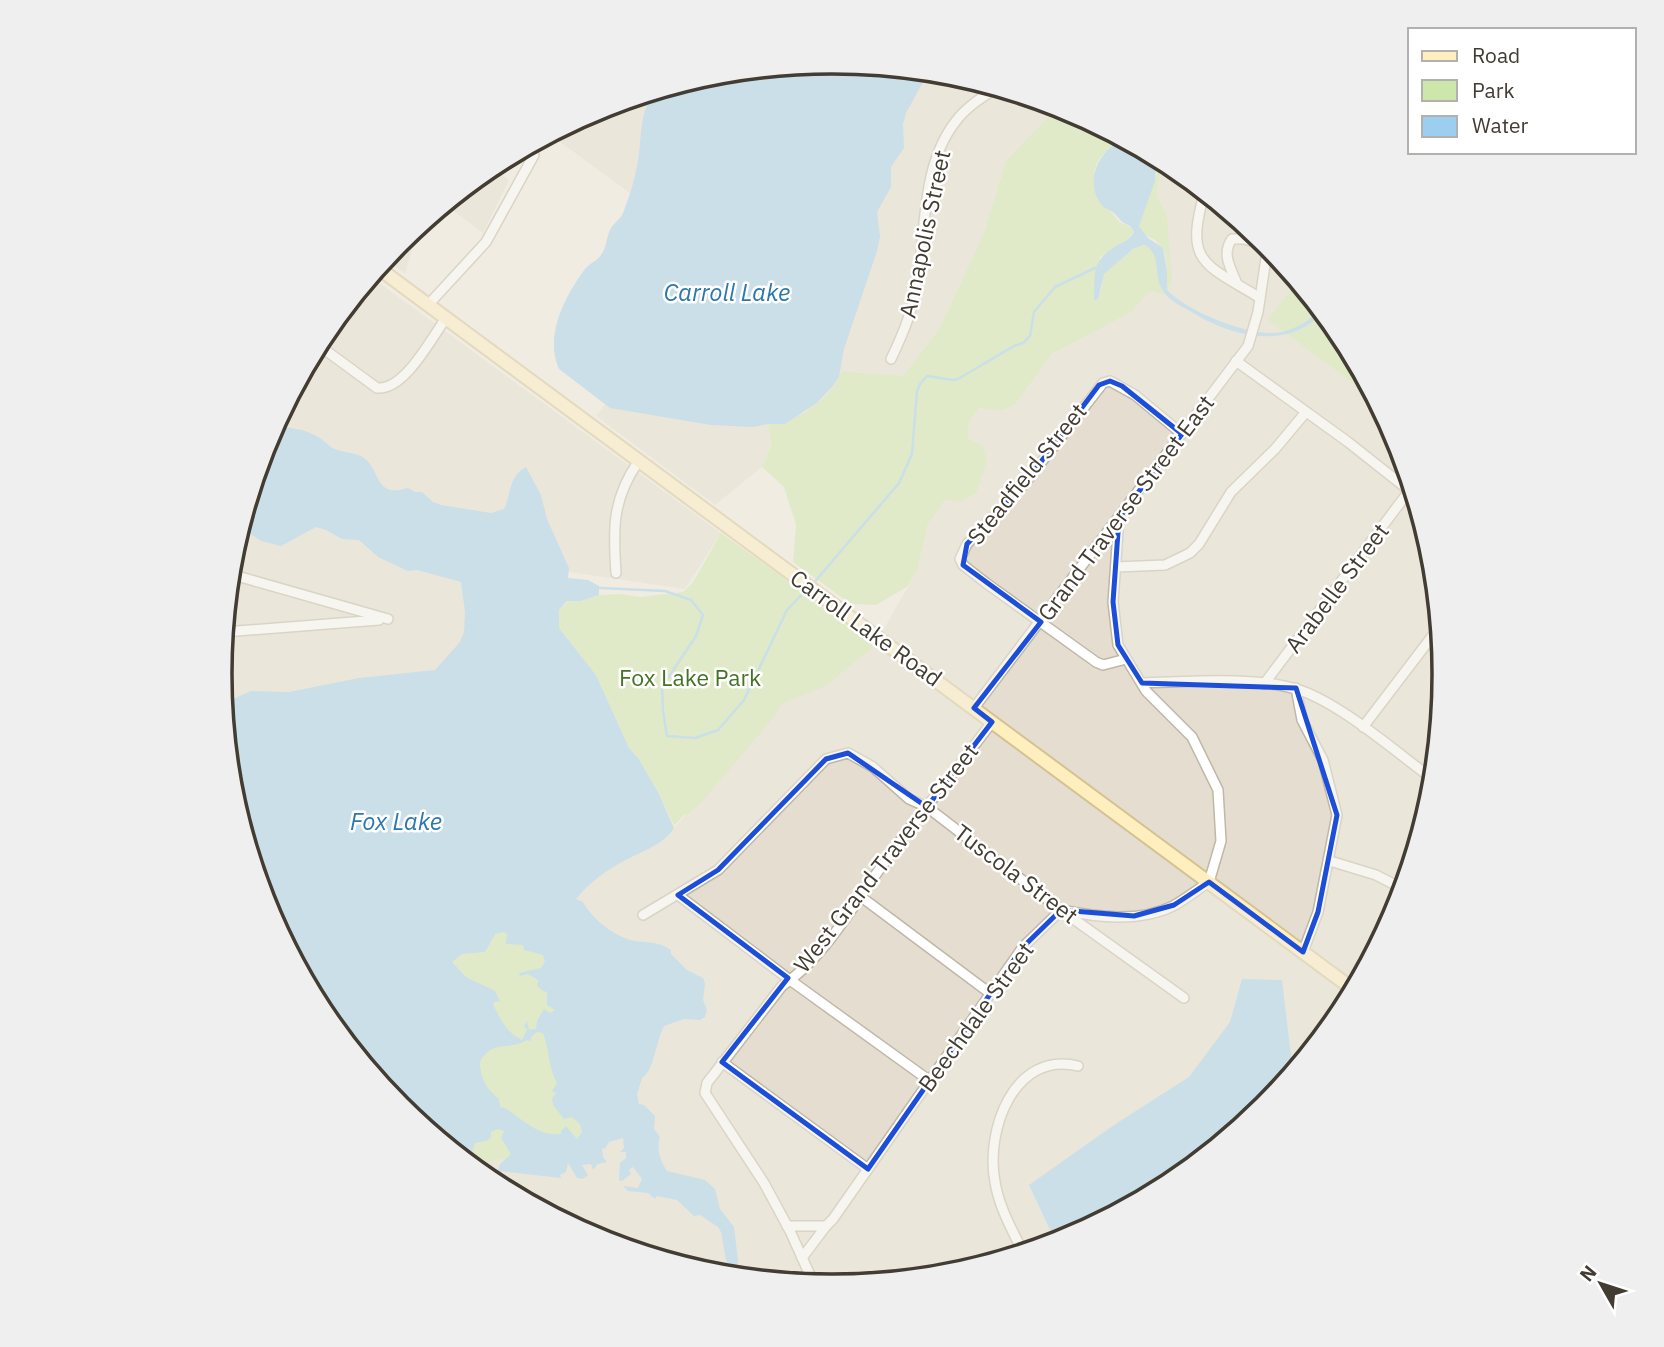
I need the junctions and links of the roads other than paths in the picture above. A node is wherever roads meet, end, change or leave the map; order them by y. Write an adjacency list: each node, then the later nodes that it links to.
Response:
1 (988, 94): 12 (street, Annapolis Street)
2 (534, 155): 9 (street)
3 (1203, 201): 7 (street)
4 (1246, 240): 7 (street)
5 (1266, 260): 8 (street)
6 (385, 273): 9 (street, Carroll Lake Road)
7 (1237, 284): 8 (street)
8 (1260, 298): 13 (street, Grand Traverse Street East)
9 (428, 305): 10 (street, Carroll Lake Road)
10 (446, 318): 11 (street); 16 (street, Carroll Lake Road)
11 (326, 351)
12 (891, 359)
13 (1236, 361): 14 (street); 15 (street, Grand Traverse Street East)
14 (1306, 412): 17 (street); 20 (street)
15 (1182, 435): 19 (street, Grand Traverse Street East); 23 (street, Steadfield Street)
16 (638, 462): 21 (street); 30 (street, Carroll Lake Road)
17 (1401, 485)
18 (1406, 500): 28 (street, Arabelle Street)
19 (1119, 518): 20 (street); 23 (street, Grand Traverse Street East)
20 (1116, 566): 26 (street)
21 (616, 573)
22 (240, 577): 24 (street)
23 (1041, 622): 26 (street); 30 (street, Grand Traverse Street East)
24 (233, 631)
25 (1431, 638): 32 (street)
26 (1126, 659): 27 (street)
27 (1142, 683): 28 (street); 36 (street)
28 (1264, 684): 29 (street)
29 (1296, 688): 32 (street); 35 (street)
30 (974, 708): 31 (street, Carroll Lake Road)
31 (992, 722): 34 (street, West Grand Traverse Street); 36 (street, Carroll Lake Road)
32 (1363, 727): 33 (street)
33 (1423, 772)
34 (927, 807): 38 (street, Tuscola Street); 39 (street, West Grand Traverse Street); 40 (street, Tuscola Street)
35 (1329, 861): 37 (street); 42 (street)
36 (1209, 882): 40 (street); 42 (street, Carroll Lake Road)
37 (1393, 884)
38 (678, 895): 41 (street); 43 (street)
39 (860, 896): 43 (street, West Grand Traverse Street); 45 (street)
40 (1060, 910): 45 (street, Beechdale Street); 46 (street, Tuscola Street)
41 (643, 915)
42 (1303, 952): 44 (street, Carroll Lake Road)
43 (790, 980): 47 (street, West Grand Traverse Street); 49 (street)
44 (1345, 984)
45 (991, 994): 49 (street, Beechdale Street)
46 (1184, 998)
47 (722, 1062): 50 (street); 51 (street, West Grand Traverse Street)
48 (1078, 1066): 53 (street)
49 (930, 1081): 50 (street, Beechdale Street)
50 (868, 1169): 52 (street, Beechdale Street)
51 (787, 1226): 52 (street); 54 (street)
52 (826, 1226): 54 (street, Beechdale Street)
53 (1019, 1244)
54 (802, 1258): 55 (street)
55 (809, 1273)

